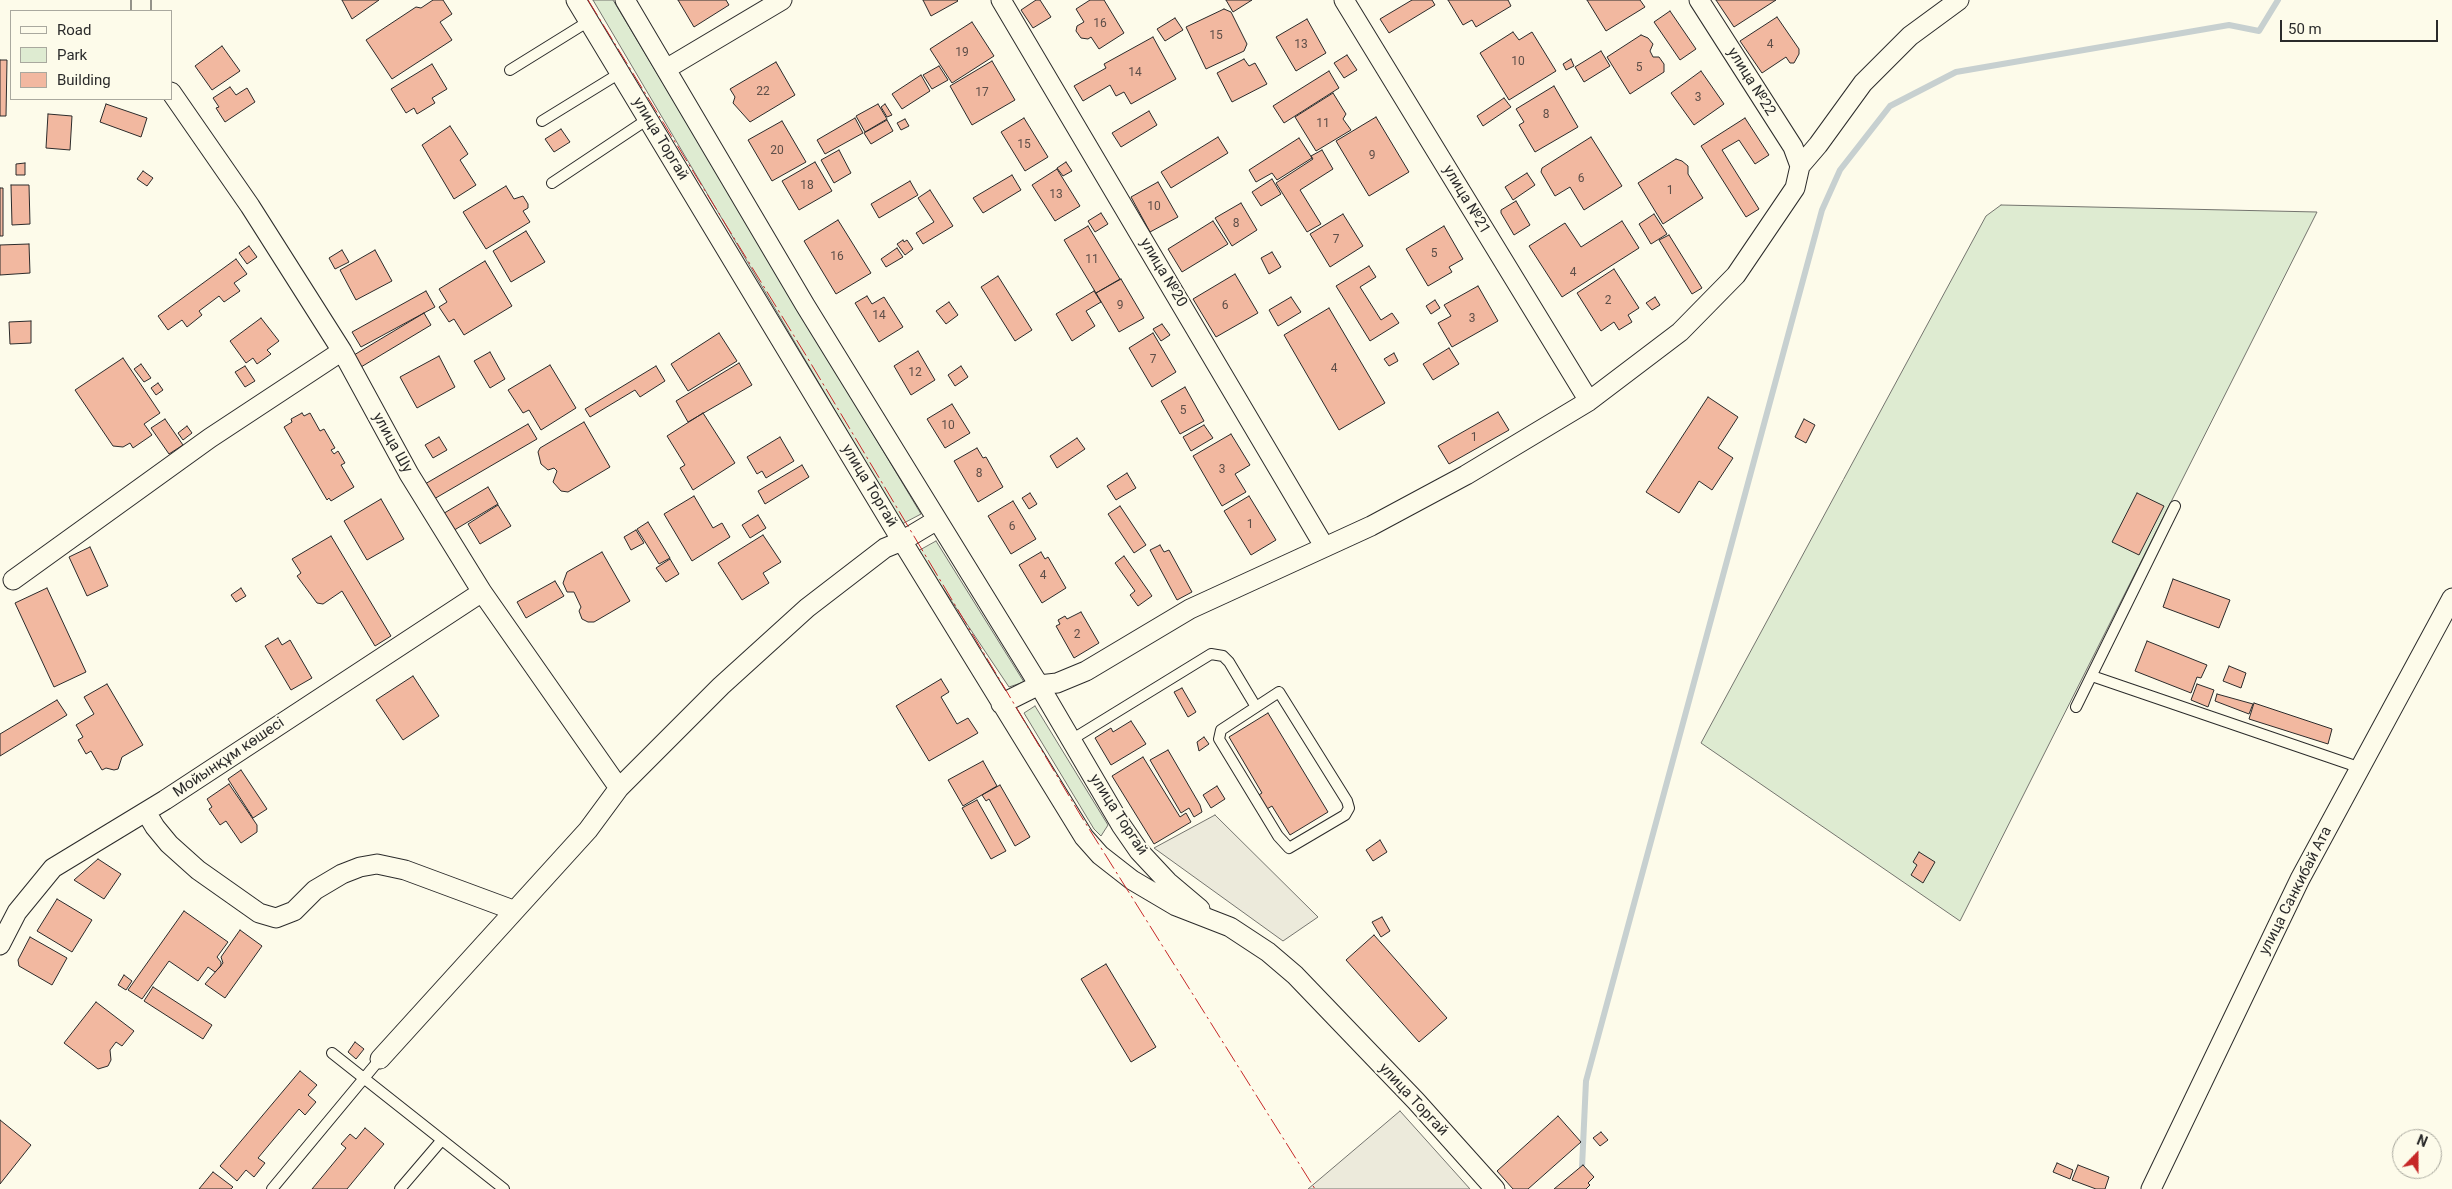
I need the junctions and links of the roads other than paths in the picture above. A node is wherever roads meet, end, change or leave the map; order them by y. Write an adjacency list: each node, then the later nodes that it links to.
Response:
1 (576, 0): 8 (street, улица Торгай)
2 (625, 0): 9 (street, улица Торгай)
3 (782, 0): 9 (street)
4 (1001, 0): 22 (street, улица №20)
5 (1344, 0): 18 (street, улица №21)
6 (1699, 0): 15 (street, улица №22)
7 (1959, 0): 15 (street)
8 (589, 21): 10 (lane); 11 (street, улица Торгай)
9 (666, 69): 20 (street, улица Торгай)
10 (510, 70)
11 (620, 73): 13 (street, улица Торгай); 14 (lane)
12 (172, 93): 17 (street, улица Шу)
13 (648, 120): 16 (lane); 21 (street, улица Торгай)
14 (542, 121)
15 (1800, 166): 18 (street)
16 (552, 183)
17 (342, 351): 23 (street); 24 (street, улица Шу)
18 (1589, 401): 22 (street)
19 (2175, 506): 26 (lane)
20 (936, 520): 21 (street); 27 (street, улица Торгай)
21 (902, 541): 28 (street, улица Торгай); 33 (street)
22 (1324, 546): 27 (street)
23 (13, 580)
24 (482, 592): 33 (street, улица Шу); 34 (street, Мойынқұм көшесі)
25 (2452, 598): 32 (street, улица Санкибай Ата)
26 (2092, 676): 30 (lane); 32 (lane)
27 (1039, 685): 28 (street); 31 (street, улица Торгай)
28 (1001, 704): 36 (street, улица Торгай)
29 (1256, 706): 29 (lane); 31 (lane)
30 (2076, 707)
31 (1071, 740): 36 (street, улица Торгай)
32 (2361, 768): 46 (street, улица Санкибай Ата)
33 (619, 788): 35 (street)
34 (146, 812): 35 (street); 37 (street, Мойынқұм көшесі)
35 (513, 910): 39 (street)
36 (1213, 919): 42 (street, улица Торгай)
37 (0, 945)
38 (332, 1053): 40 (lane)
39 (380, 1059): 40 (lane)
40 (363, 1077): 41 (lane); 43 (lane)
41 (441, 1141): 44 (lane); 45 (lane)
42 (1488, 1187)
43 (272, 1189)
44 (400, 1189)
45 (504, 1189)
46 (2151, 1189)

